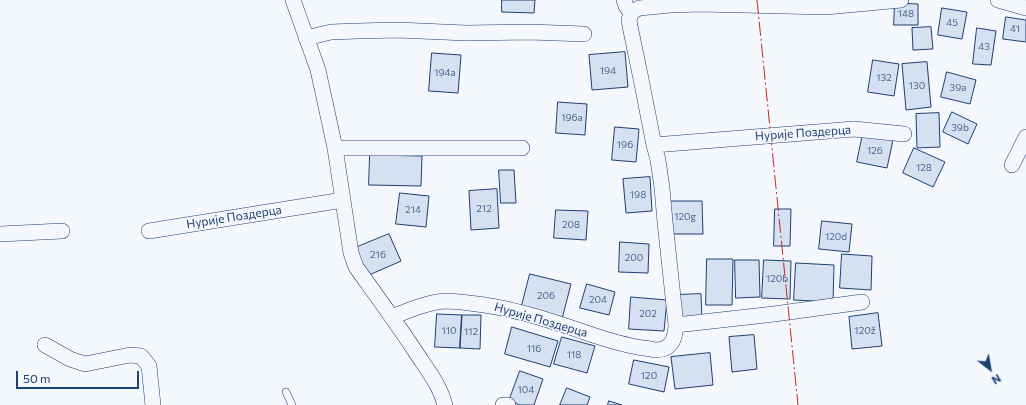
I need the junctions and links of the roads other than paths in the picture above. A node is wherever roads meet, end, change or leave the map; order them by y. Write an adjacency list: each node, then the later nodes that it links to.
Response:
1 (292, 0): 8 (street)
2 (901, 0): 4 (street, Нурије Поздерца)
3 (998, 0): 6 (street)
4 (779, 3): 5 (street, Нурије Поздерца)
5 (628, 6): 11 (street, Нурије Поздерца)
6 (1026, 8)
7 (584, 34): 8 (street)
8 (306, 38): 12 (street)
9 (904, 134): 11 (street, Нурије Поздерца)
10 (1026, 137): 14 (street)
11 (654, 145): 21 (street, Нурије Поздерца)
12 (335, 148): 13 (street); 15 (street)
13 (522, 148)
14 (1012, 165)
15 (343, 200): 17 (street, Нурије Поздерца); 20 (street)
16 (62, 231): 18 (street)
17 (149, 231)
18 (0, 234)
19 (862, 302): 21 (street)
20 (392, 317): 21 (street, Нурије Поздерца); 26 (street)
21 (676, 325)
22 (45, 345): 24 (street)
23 (286, 392): 25 (lane)
24 (153, 405)
25 (292, 405)
26 (445, 405)
27 (503, 405): 28 (street)
28 (508, 405)

